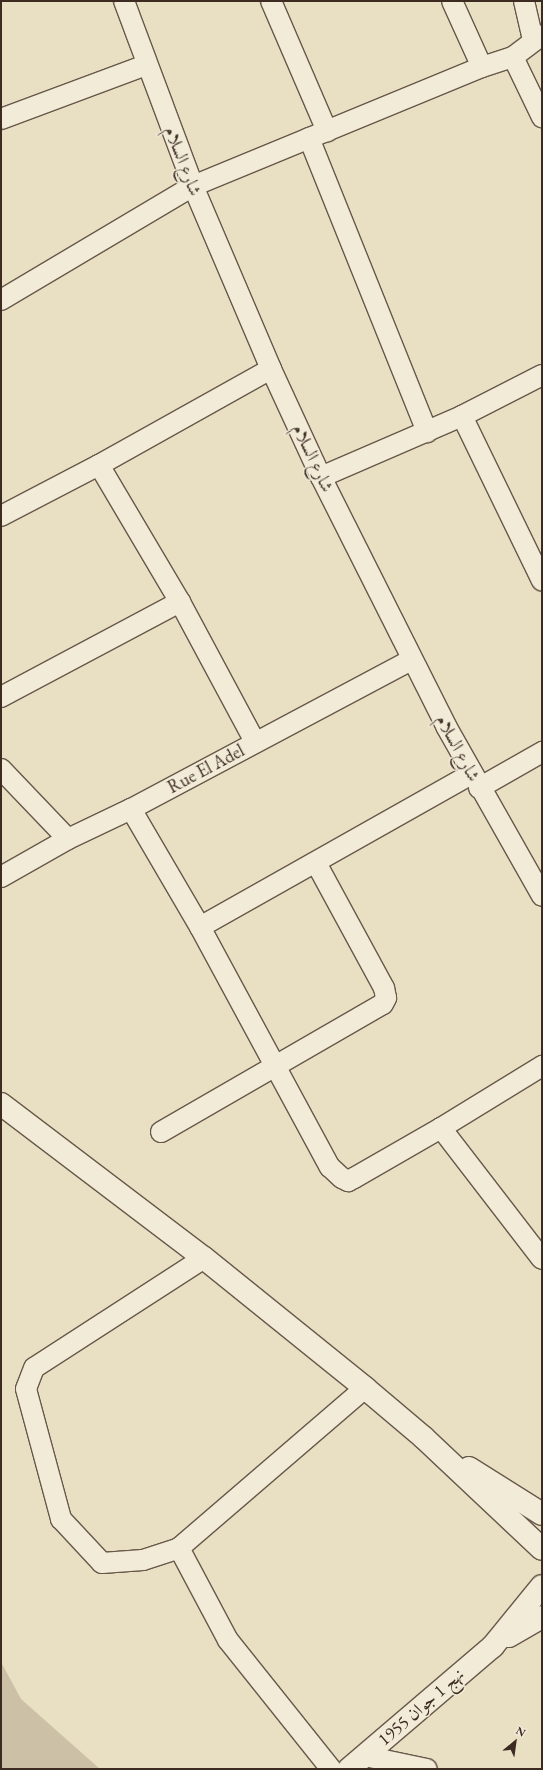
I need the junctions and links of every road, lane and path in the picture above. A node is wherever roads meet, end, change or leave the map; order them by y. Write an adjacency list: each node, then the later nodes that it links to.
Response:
1 (124, 1): 7 (street, شارع السلام)
2 (271, 1): 11 (street)
3 (452, 1): 8 (street)
4 (524, 1): 5 (street)
5 (538, 37): 6 (street)
6 (513, 57): 8 (street); 9 (street)
7 (146, 65): 10 (street); 12 (street, شارع السلام)
8 (482, 67): 11 (street)
9 (542, 117)
10 (1, 118)
11 (318, 135): 12 (street); 17 (street)
12 (193, 186): 13 (street); 14 (street, شارع السلام)
13 (1, 300)
14 (271, 369): 18 (street); 19 (street, شارع السلام)
15 (542, 375): 16 (street)
16 (462, 416): 17 (street); 21 (street)
17 (427, 432): 19 (street)
18 (99, 465): 20 (street); 22 (street)
19 (322, 477): 23 (street, شارع السلام)
20 (1, 516)
21 (542, 581)
22 (180, 602): 24 (street); 25 (street)
23 (411, 660): 25 (street, Rue El Adel); 28 (street, شارع السلام)
24 (1, 697)
25 (256, 742): 29 (street, Rue El Adel)
26 (542, 752): 28 (street)
27 (1, 769): 30 (street)
28 (475, 781): 31 (street); 33 (street, شارع السلام)
29 (131, 808): 30 (street, Rue El Adel); 34 (street)
30 (68, 839): 32 (street, Rue El Adel)
31 (316, 863): 34 (street); 36 (street)
32 (1, 877)
33 (542, 896)
34 (200, 927): 36 (street)
35 (542, 1066): 38 (street)
36 (275, 1067): 38 (street); 39 (street)
37 (1, 1104): 40 (main road)
38 (441, 1128): 41 (street)
39 (162, 1132)
40 (204, 1258): 42 (main road); 45 (street)
41 (542, 1259)
42 (364, 1388): 43 (main road); 45 (street)
43 (423, 1437): 44 (main road); 46 (main road)
44 (542, 1514)
45 (179, 1548): 51 (street)
46 (542, 1548)
47 (542, 1586): 49 (main road, نهج 1 جوان 1955)
48 (542, 1616): 49 (main road, نهج 1 جوان 1955)
49 (493, 1646): 50 (main road, نهج 1 جوان 1955)
50 (357, 1762): 52 (street)
51 (331, 1769)
52 (428, 1769)

